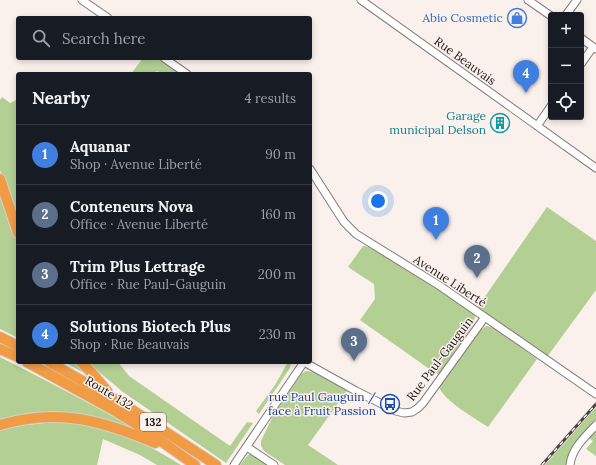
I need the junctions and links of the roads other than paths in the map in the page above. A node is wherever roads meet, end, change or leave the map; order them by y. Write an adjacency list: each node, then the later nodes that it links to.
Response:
1 (82, 0): 7 (street)
2 (361, 0): 14 (street, Rue Beauvais)
3 (528, 0): 6 (street)
4 (577, 0): 5 (street)
5 (568, 12)
6 (548, 14)
7 (105, 16)
8 (584, 40): 9 (street)
9 (595, 48): 11 (street)
10 (167, 60): 12 (street)
11 (584, 61)
12 (184, 72)
13 (548, 110): 14 (street)
14 (537, 126): 15 (street, Rue Beauvais)
15 (596, 168)
16 (312, 173): 19 (street, Avenue Liberté)
17 (0, 179): 18 (highway)
18 (16, 227)
19 (485, 317): 28 (street, Rue Paul-Gauguin); 29 (street, Avenue Liberté)
20 (0, 337): 21 (highway)
21 (16, 345)
22 (0, 348): 23 (highway)
23 (16, 356)
24 (31, 364): 34 (highway, Route 132 / 132)
25 (53, 364): 30 (highway, Route 132 / 132)
26 (83, 364): 30 (highway)
27 (303, 364): 33 (street)
28 (308, 364)
29 (596, 394)
30 (112, 397): 37 (highway, Route 132 / 132)
31 (0, 425): 34 (highway)
32 (596, 425): 39 (street)
33 (246, 447): 35 (street); 38 (street)
34 (173, 450): 36 (highway, Route 132 / 132)
35 (235, 464)
36 (195, 465)
37 (216, 465)
38 (274, 465)
39 (570, 465)

